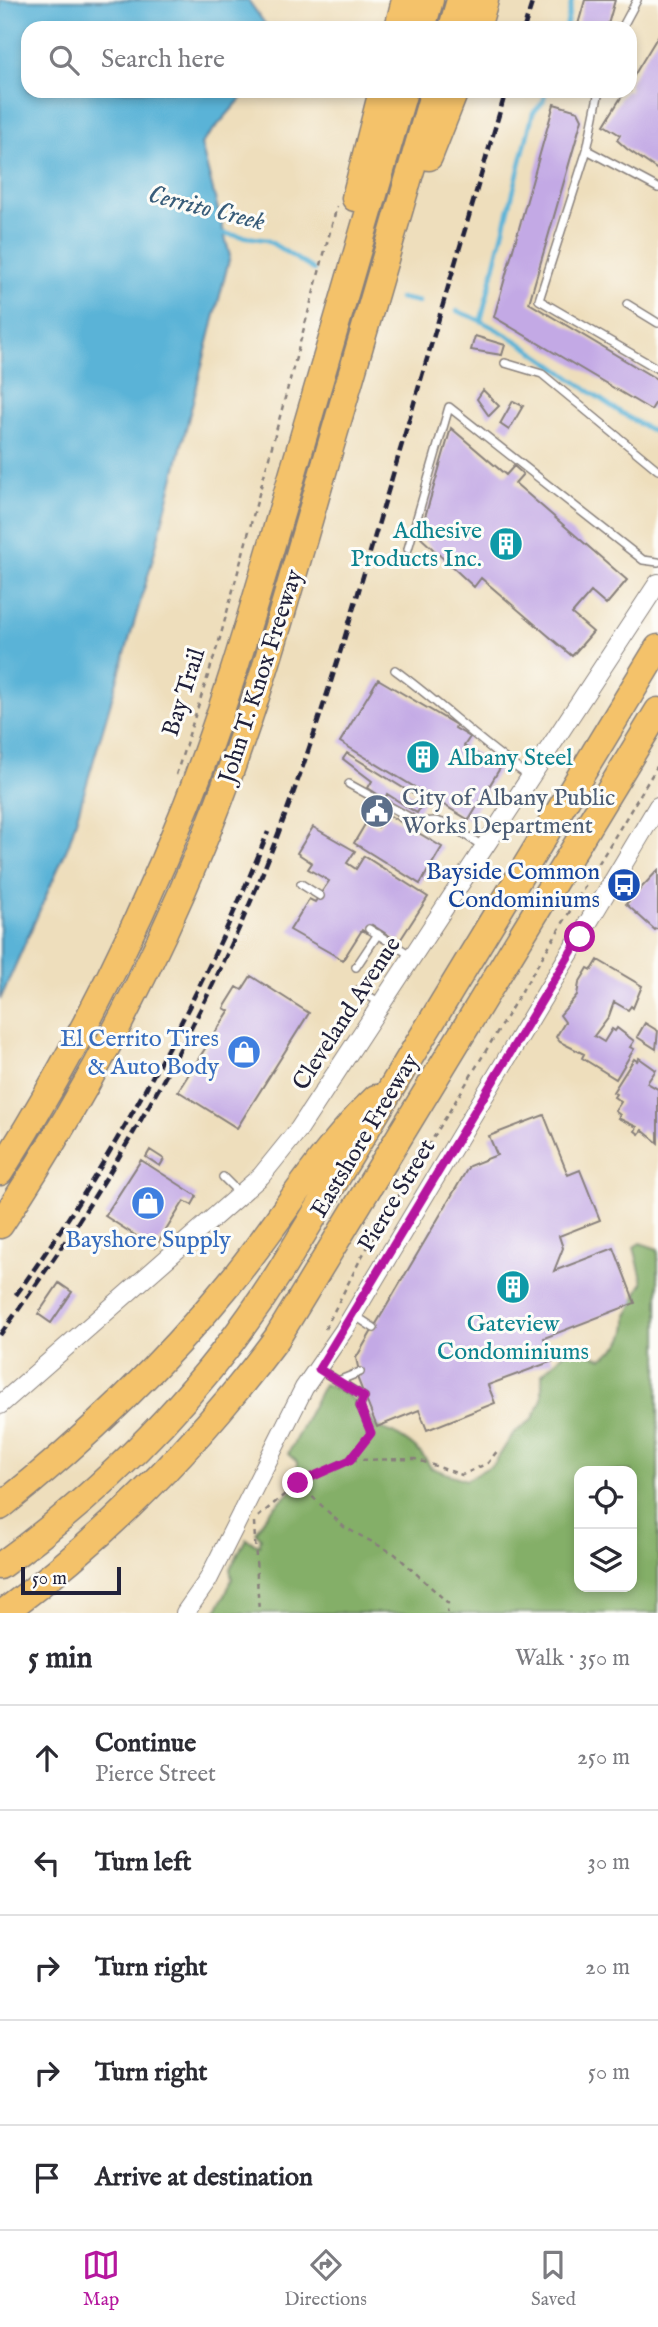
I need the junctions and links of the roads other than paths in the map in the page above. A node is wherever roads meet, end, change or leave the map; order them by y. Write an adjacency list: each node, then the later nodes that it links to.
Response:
1 (405, 0): 6 (highway)
2 (429, 0): 7 (highway)
3 (460, 0): 8 (highway)
4 (485, 0): 9 (highway)
5 (637, 0): 10 (lane)
6 (400, 21)
7 (424, 21)
8 (454, 21)
9 (479, 21)
10 (626, 21)
11 (380, 98): 23 (highway)
12 (402, 98): 23 (highway, John T. Knox Freeway)
13 (431, 98): 18 (highway, John T. Knox Freeway)
14 (452, 98): 18 (highway)
15 (598, 98): 16 (lane)
16 (587, 150): 17 (lane); 22 (lane)
17 (658, 188)
18 (398, 211): 47 (highway, John T. Knox Freeway)
19 (627, 304): 20 (lane)
20 (658, 323)
21 (505, 363): 24 (lane)
22 (658, 369)
23 (312, 408): 44 (highway, John T. Knox Freeway)
24 (658, 470)
25 (408, 550): 26 (lane)
26 (658, 562)
27 (658, 583): 31 (street, Cleveland Avenue)
28 (658, 648): 43 (highway, Eastshore Freeway)
29 (395, 670): 31 (lane)
30 (658, 711): 55 (highway, Eastshore Freeway)
31 (530, 778): 34 (street, Cleveland Avenue)
32 (349, 784): 34 (lane)
33 (658, 806): 48 (street, Pierce Street)
34 (484, 847): 39 (street, Cleveland Avenue)
35 (301, 884): 36 (lane)
36 (320, 896)
37 (369, 929): 38 (lane)
38 (378, 934): 39 (lane); 40 (lane)
39 (412, 957): 42 (street, Cleveland Avenue)
40 (356, 967)
41 (358, 990): 42 (lane)
42 (381, 1003): 46 (street, Cleveland Avenue)
43 (401, 1076): 56 (highway); 57 (highway, Eastshore Freeway)
44 (0, 1172)
45 (223, 1177): 46 (lane)
46 (241, 1194): 53 (street, Cleveland Avenue)
47 (0, 1225)
48 (353, 1315): 49 (lane); 50 (street, Pierce Street)
49 (374, 1328)
50 (319, 1369): 52 (lane); 60 (street, Pierce Street)
51 (360, 1372): 52 (lane)
52 (338, 1381): 54 (lane)
53 (0, 1405)
54 (360, 1406)
55 (141, 1497): 58 (highway, Eastshore Freeway); 59 (highway)
56 (0, 1507)
57 (0, 1566)
58 (3, 1613)
59 (28, 1613)
60 (185, 1613)

